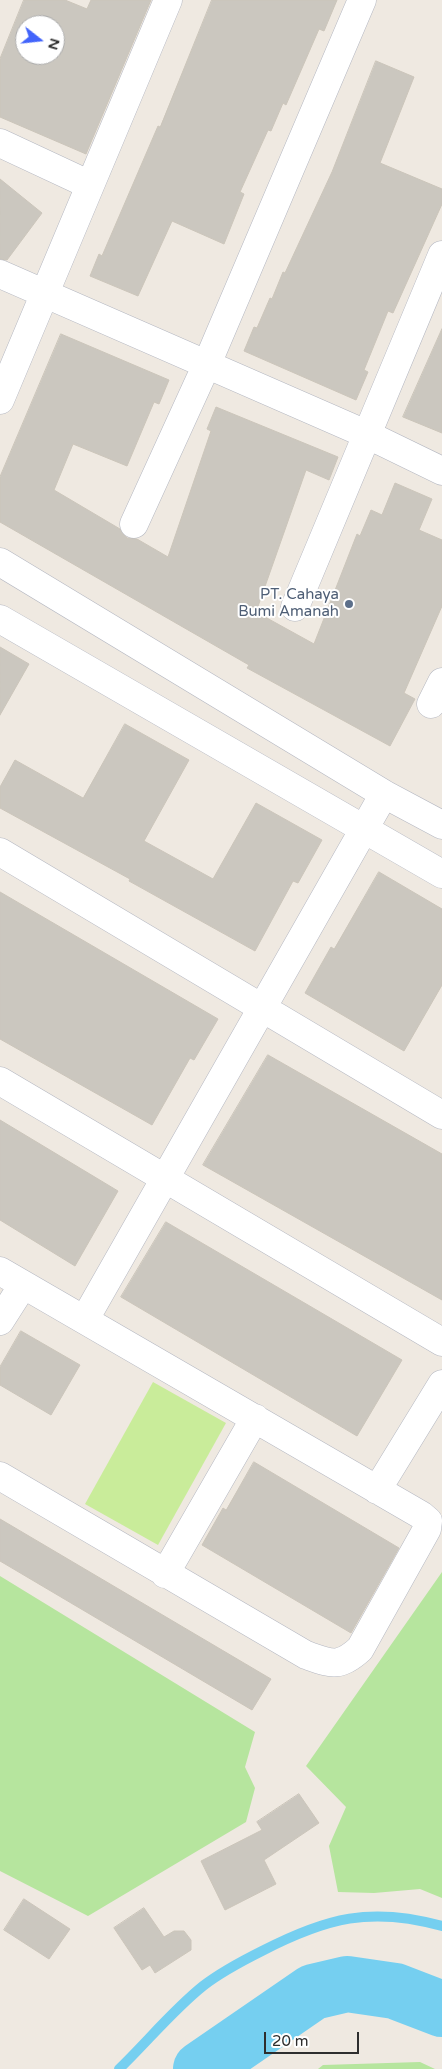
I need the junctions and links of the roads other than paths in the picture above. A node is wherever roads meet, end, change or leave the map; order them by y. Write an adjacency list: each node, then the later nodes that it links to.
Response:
1 (168, 0): 4 (street)
2 (362, 0): 8 (street)
3 (0, 144): 4 (street)
4 (90, 185): 7 (street)
5 (442, 255): 10 (street)
6 (0, 274): 7 (street)
7 (44, 293): 8 (street); 9 (street)
8 (207, 364): 10 (street); 12 (street)
9 (0, 400)
10 (366, 434): 11 (street); 14 (street)
11 (442, 471)
12 (134, 524)
13 (0, 562): 16 (street)
14 (295, 607)
15 (0, 619): 18 (street)
16 (384, 794): 17 (street); 18 (street)
17 (442, 825)
18 (366, 829): 20 (street); 21 (street)
19 (0, 852): 21 (street)
20 (442, 874)
21 (260, 1008): 23 (street); 24 (street)
22 (0, 1082): 24 (street)
23 (442, 1116)
24 (164, 1178): 26 (street); 28 (street)
25 (11, 1278): 26 (street); 27 (street)
26 (85, 1318): 30 (street)
27 (0, 1322)
28 (442, 1342)
29 (442, 1384): 32 (street)
30 (254, 1418): 32 (street); 33 (street)
31 (0, 1476): 33 (street)
32 (377, 1490): 33 (street)
33 (165, 1574)

